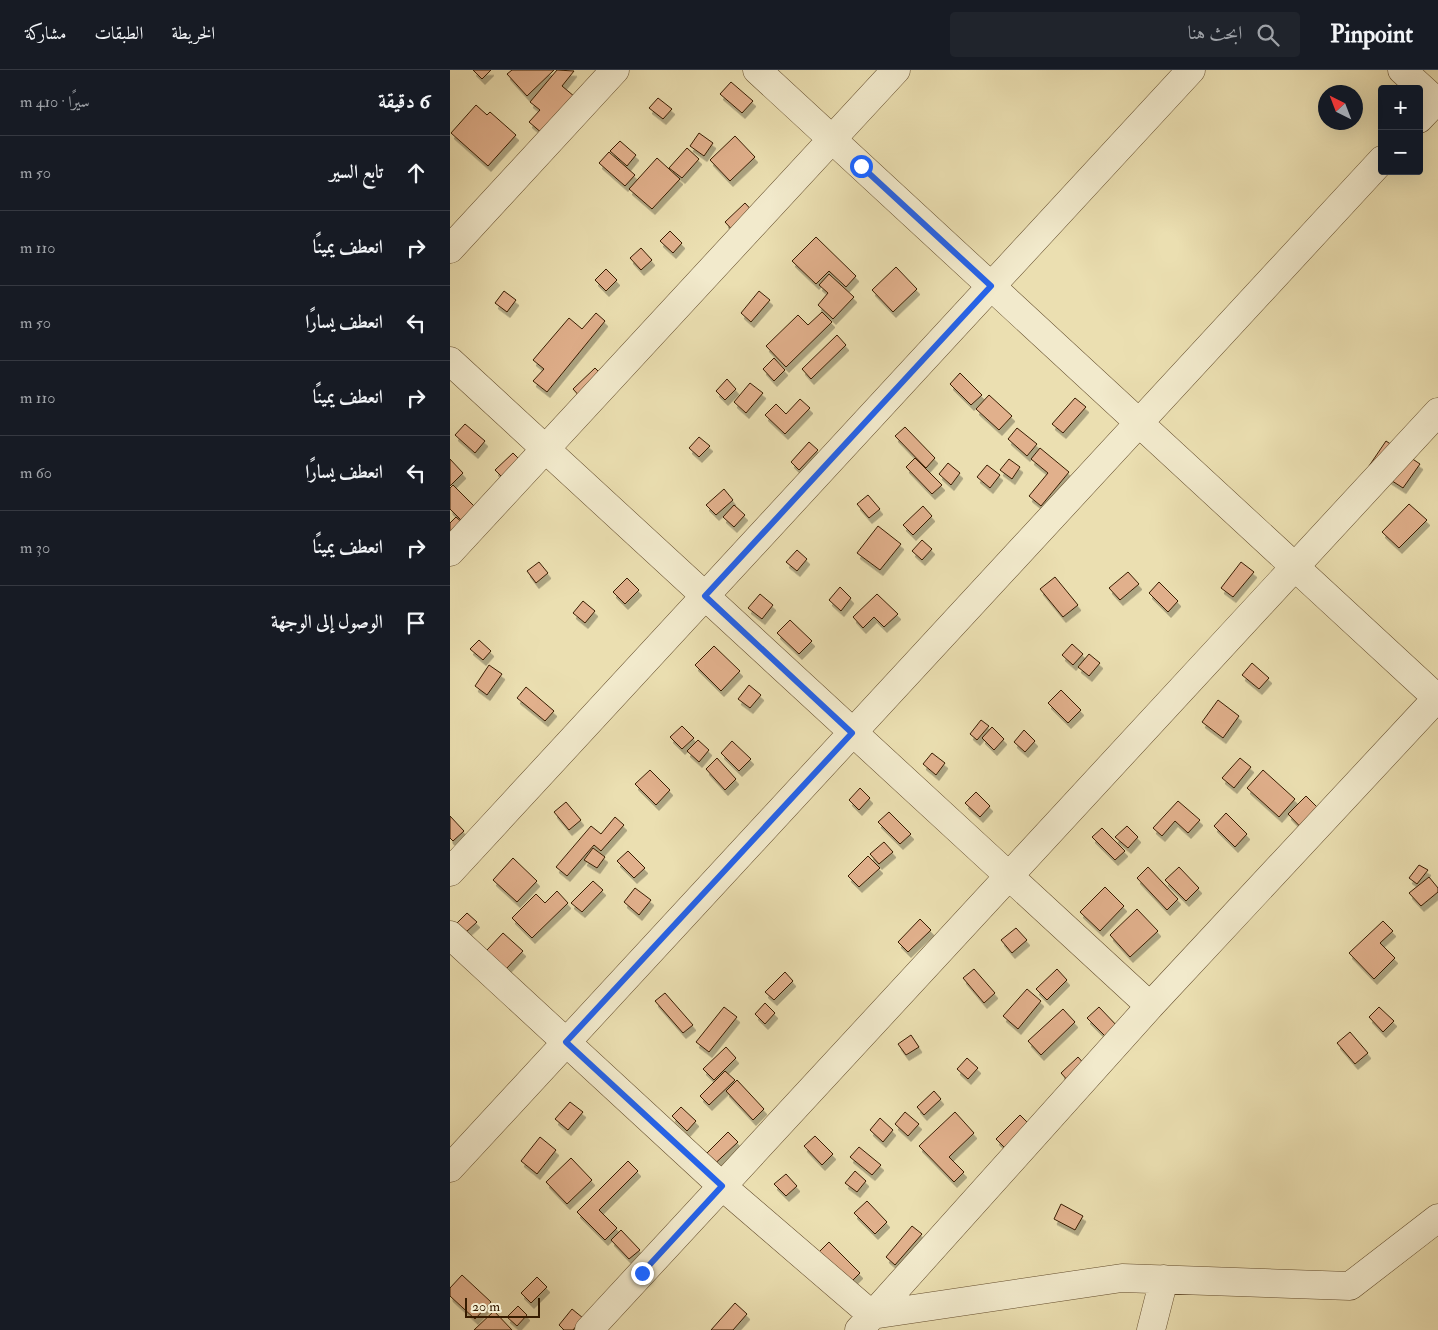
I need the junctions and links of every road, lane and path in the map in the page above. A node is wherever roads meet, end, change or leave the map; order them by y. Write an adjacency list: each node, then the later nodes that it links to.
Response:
1 (615, 70): 9 (street)
2 (757, 70): 7 (street)
3 (896, 70): 7 (street)
4 (1191, 70): 10 (street)
5 (1402, 70): 6 (street)
6 (1431, 108)
7 (832, 139): 10 (street); 14 (street)
8 (1378, 164): 13 (street)
9 (450, 249)
10 (991, 286): 13 (street); 17 (street)
11 (450, 361): 14 (street)
12 (1438, 412): 16 (street)
13 (1139, 423): 16 (street); 19 (street)
14 (545, 449): 15 (street); 17 (street)
15 (450, 552)
16 (1295, 567): 18 (street); 21 (street)
17 (705, 596): 19 (street); 20 (street)
18 (1438, 698): 23 (street)
19 (852, 733): 21 (street); 24 (street)
20 (450, 872)
21 (1008, 877): 23 (street); 26 (street)
22 (450, 935): 24 (street)
23 (1150, 1006): 29 (street)
24 (566, 1042): 25 (street); 26 (street)
25 (450, 1168)
26 (722, 1186): 29 (street); 30 (street)
27 (1438, 1218): 28 (street)
28 (1164, 1279): 29 (street); 31 (street)
29 (866, 1323)
30 (589, 1330)
31 (1151, 1330)

